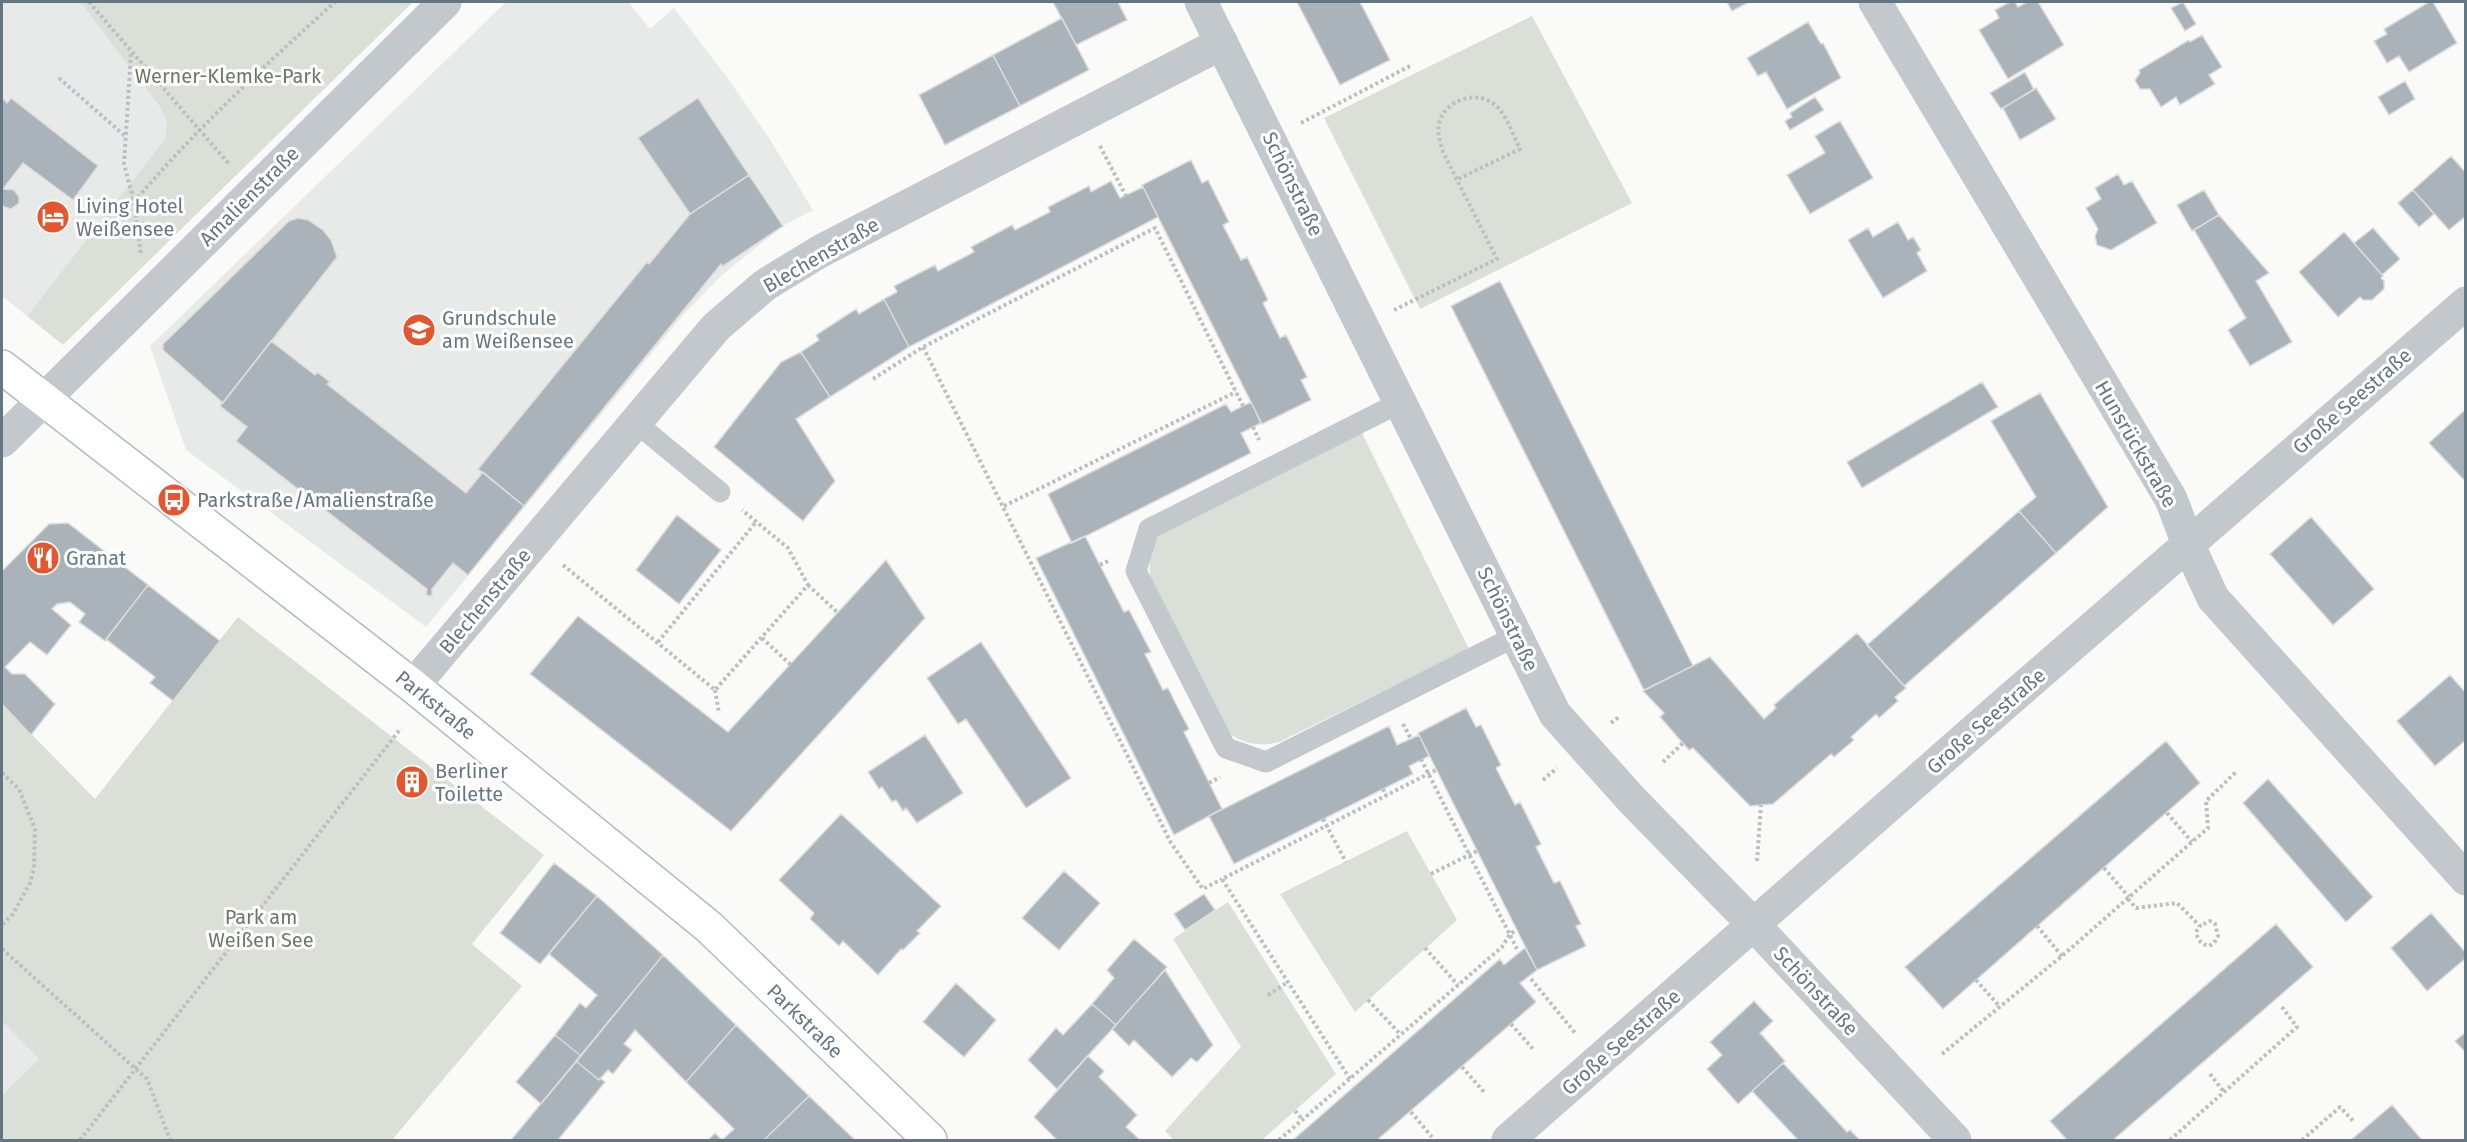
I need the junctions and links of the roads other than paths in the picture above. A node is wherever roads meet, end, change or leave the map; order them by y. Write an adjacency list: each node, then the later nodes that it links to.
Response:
1 (445, 2): 7 (street, Amalienstraße)
2 (1201, 2): 4 (street, Schönstraße)
3 (1875, 2): 12 (street, Hunsrückstraße)
4 (1222, 43): 8 (street, Schönstraße); 9 (street, Blechenstraße)
5 (2466, 303): 12 (street, Große Seestraße)
6 (2, 367): 7 (street, Parkstraße)
7 (44, 400): 10 (street, Amalienstraße); 14 (street, Parkstraße)
8 (1401, 402): 13 (street, Schönstraße); 13 (lane)
9 (635, 422): 11 (lane); 14 (street, Blechenstraße)
10 (2, 441)
11 (720, 492)
12 (2188, 544): 15 (street, Hunsrückstraße); 16 (street, Große Seestraße)
13 (1516, 636): 16 (street, Schönstraße)
14 (413, 686): 17 (street, Parkstraße)
15 (2466, 879)
16 (1754, 925): 18 (street, Große Seestraße); 19 (street, Schönstraße)
17 (930, 1140)
18 (1508, 1140)
19 (1955, 1140)

